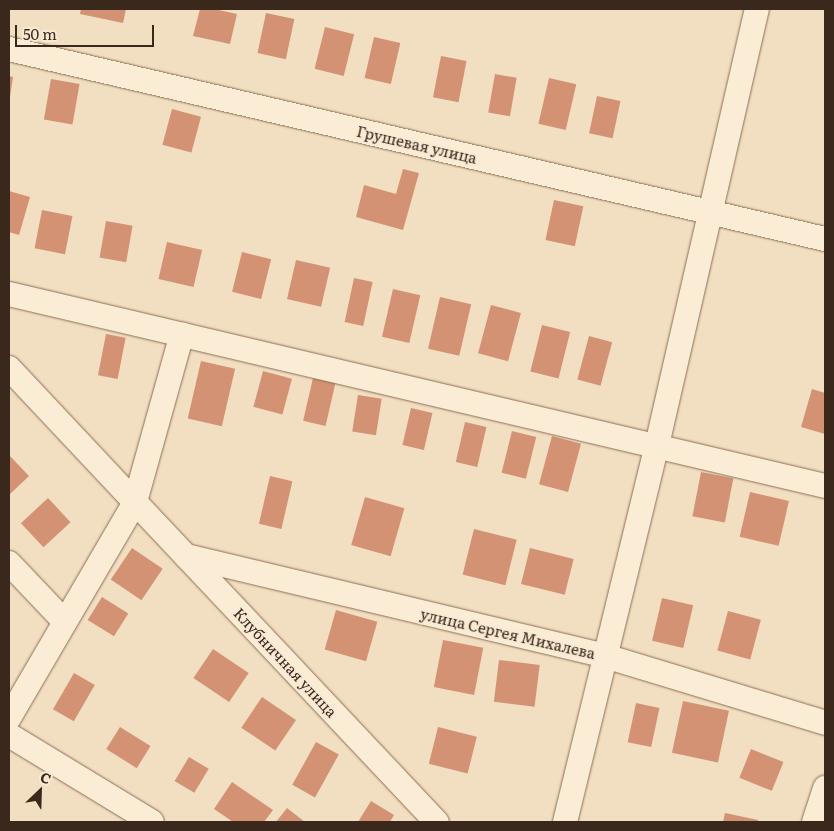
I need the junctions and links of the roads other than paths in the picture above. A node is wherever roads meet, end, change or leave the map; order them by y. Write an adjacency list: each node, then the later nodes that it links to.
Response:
1 (757, 9): 3 (street)
2 (9, 49): 3 (street, Грушевая улица)
3 (710, 213): 4 (street, Грушевая улица); 8 (street)
4 (825, 239)
5 (9, 294): 6 (street)
6 (182, 334): 8 (street); 10 (street)
7 (9, 368): 10 (street, Клубничная улица)
8 (657, 445): 9 (street); 14 (street)
9 (825, 486)
10 (135, 502): 11 (street, Клубничная улица); 13 (street)
11 (186, 556): 14 (street, улица Сергея Михалева); 20 (street, Клубничная улица)
12 (9, 562): 13 (street)
13 (65, 622): 15 (street)
14 (605, 656): 16 (street, улица Сергея Михалева); 21 (street)
15 (9, 718)
16 (825, 724)
17 (9, 735): 19 (street)
18 (825, 788): 22 (street)
19 (152, 822)
20 (437, 822)
21 (565, 822)
22 (814, 822)

